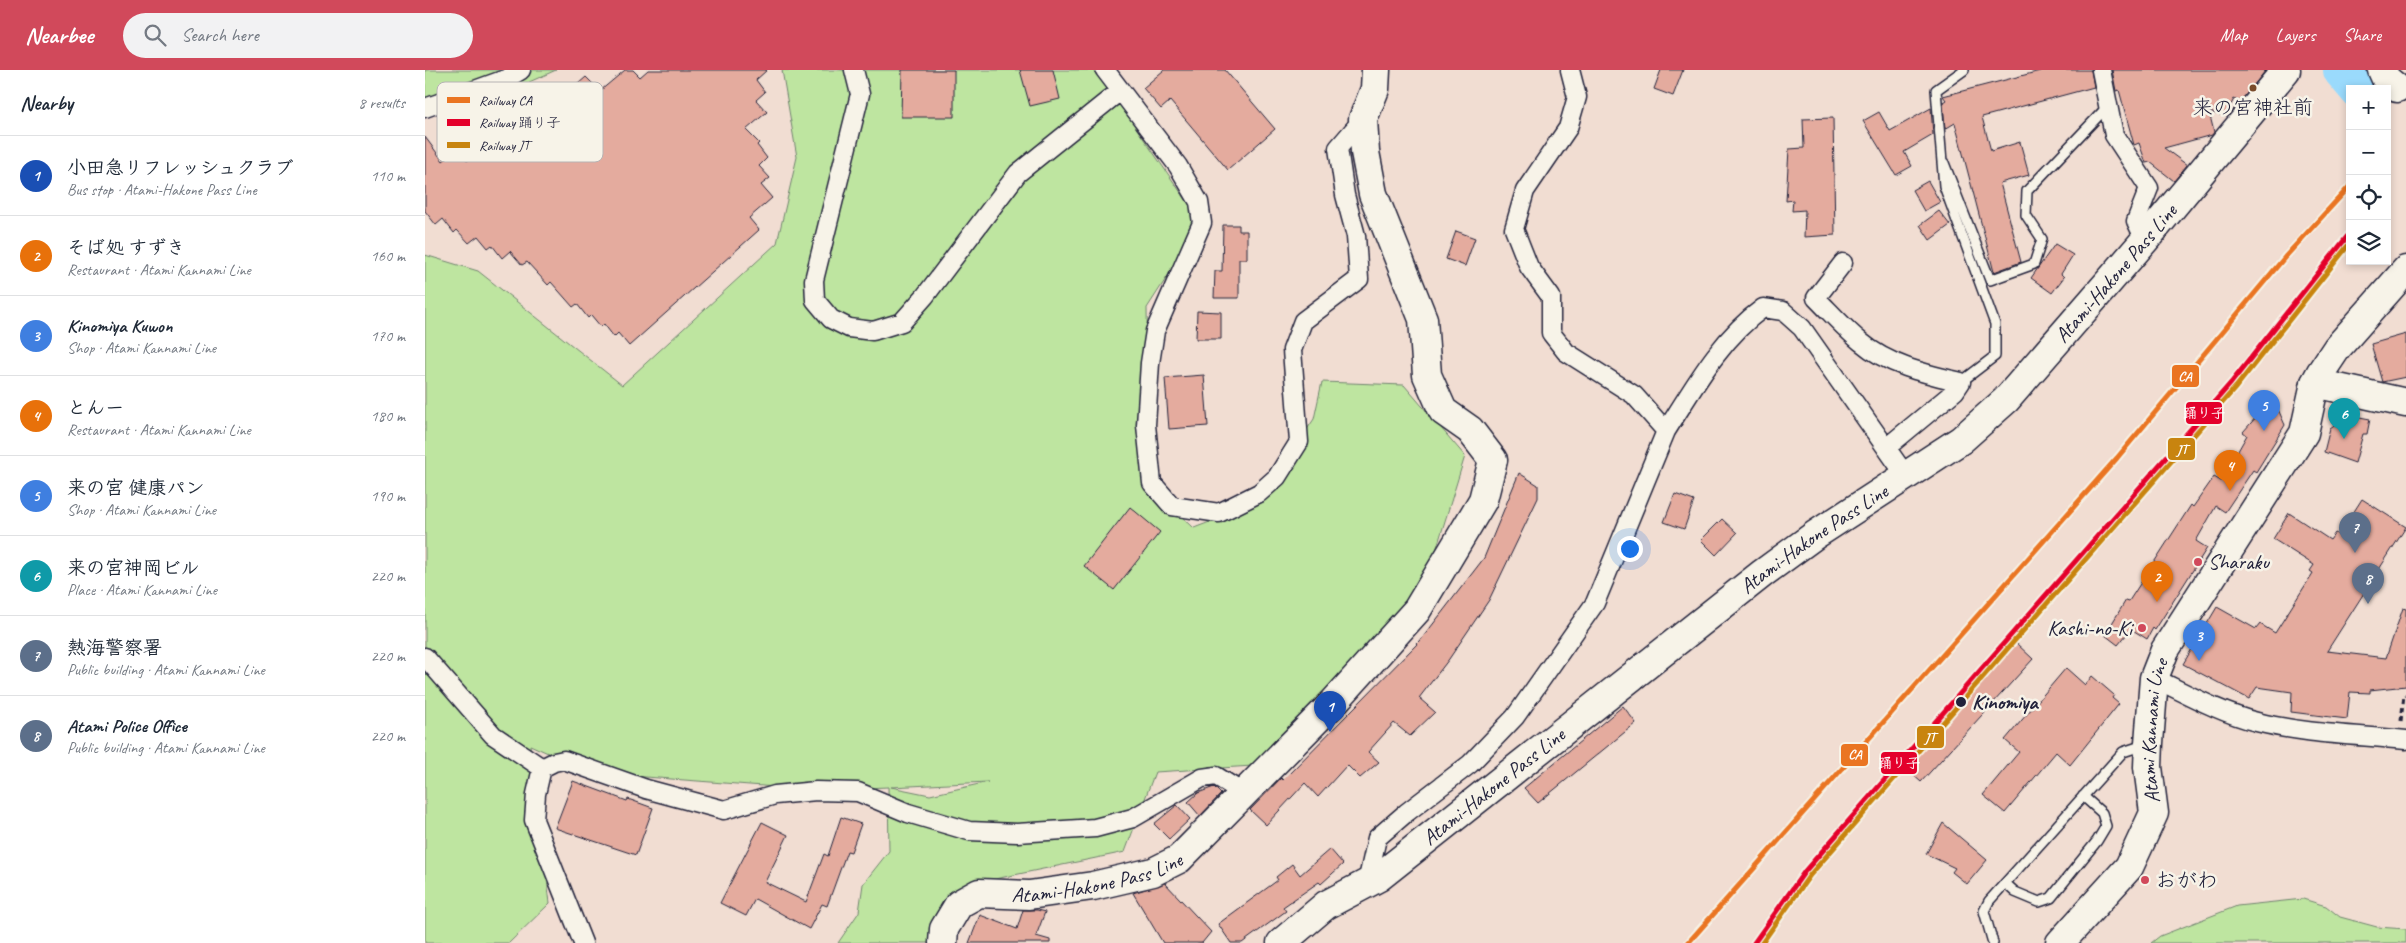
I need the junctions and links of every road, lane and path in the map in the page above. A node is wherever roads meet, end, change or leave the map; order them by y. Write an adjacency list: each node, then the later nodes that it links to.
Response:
1 (521, 70): 9 (street)
2 (854, 70): 10 (street)
3 (1105, 70): 10 (street)
4 (1376, 70): 14 (main road, Atami-Hakone Pass Line)
5 (1570, 70): 22 (street)
6 (1964, 70): 15 (lane)
7 (2101, 70): 12 (street)
8 (2286, 70): 16 (main road, Atami-Hakone Pass Line)
9 (497, 82)
10 (1120, 91): 14 (street)
11 (437, 104): 13 (street)
12 (2108, 106): 15 (lane); 16 (street)
13 (425, 108)
14 (1363, 119): 31 (main road, Atami-Hakone Pass Line)
15 (1944, 163): 19 (lane)
16 (2145, 240): 24 (main road, Atami-Hakone Pass Line)
17 (1843, 263): 19 (street)
18 (2406, 270): 20 (main road)
19 (1961, 382): 23 (street)
20 (2315, 383): 21 (main road); 26 (main road, Atami Kannami Line)
21 (2406, 403)
22 (1665, 431): 23 (street); 33 (street)
23 (1886, 448): 24 (street)
24 (1906, 476): 33 (main road, Atami-Hakone Pass Line)
25 (425, 657): 30 (street)
26 (2154, 678): 28 (street); 29 (main road, Atami Kannami Line)
27 (2406, 695): 28 (path)
28 (2402, 740)
29 (2149, 743): 32 (lane); 39 (main road, Atami Kannami Line)
30 (542, 768): 31 (street); 35 (street)
31 (1243, 793): 36 (main road, Atami-Hakone Pass Line)
32 (2083, 796): 34 (lane); 34 (lane)
33 (1367, 883): 37 (main road, Atami-Hakone Pass Line)
34 (2005, 883): 38 (lane)
35 (583, 943)
36 (943, 943)
37 (1281, 943)
38 (1993, 943)
39 (2061, 943)

